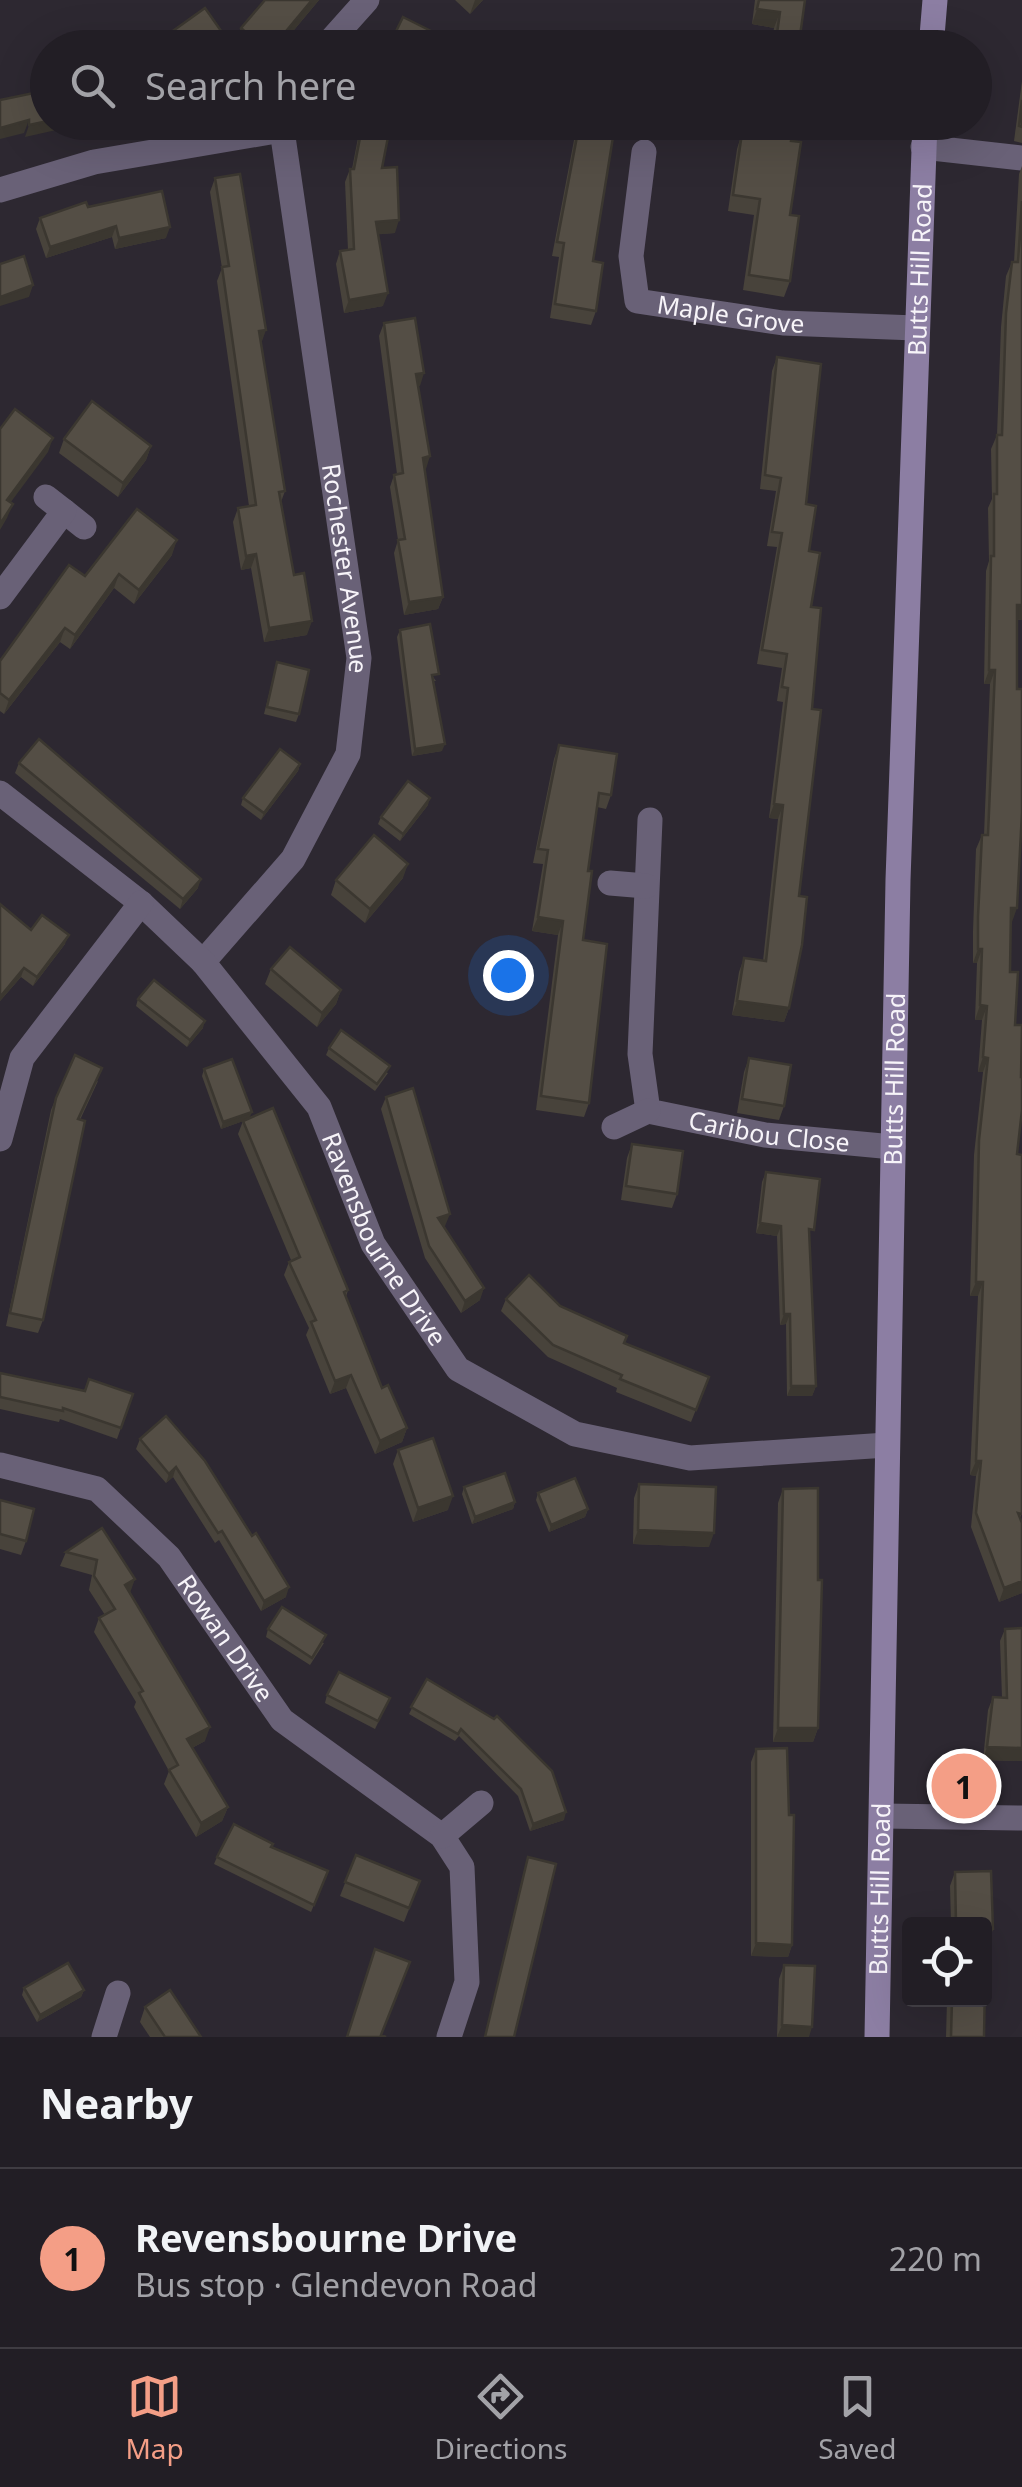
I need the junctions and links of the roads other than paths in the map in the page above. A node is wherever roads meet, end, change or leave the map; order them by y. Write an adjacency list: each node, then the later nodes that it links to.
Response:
1 (367, 0): 3 (street)
2 (934, 0): 4 (street)
3 (340, 30)
4 (932, 30)
5 (210, 140): 11 (street, Rochester Avenue)
6 (285, 140): 20 (street, Rochester Avenue)
7 (924, 140): 12 (street, Butts Hill Road)
8 (945, 140): 10 (street)
9 (644, 152): 12 (street, Maple Grove)
10 (1022, 158)
11 (0, 190)
12 (916, 328): 24 (street, Butts Hill Road)
13 (65, 512): 14 (street)
14 (0, 597)
15 (0, 792): 19 (street, Ravensbourne Drive)
16 (650, 820): 18 (street)
17 (610, 883): 18 (street)
18 (646, 886): 21 (street)
19 (141, 903): 20 (street, Ravensbourne Drive); 23 (street)
20 (203, 962): 25 (street, Ravensbourne Drive)
21 (648, 1112): 22 (street); 24 (street, Caribou Close)
22 (614, 1127)
23 (0, 1139)
24 (893, 1147): 25 (street, Butts Hill Road)
25 (886, 1445): 28 (street, Butts Hill Road)
26 (0, 1465): 30 (street, Rowan Drive)
27 (481, 1804): 30 (street)
28 (882, 1816): 29 (street); 34 (street, Butts Hill Road)
29 (1022, 1818)
30 (442, 1836): 33 (street, Rowan Drive)
31 (118, 1994): 32 (street)
32 (104, 2037)
33 (449, 2037)
34 (877, 2037)

